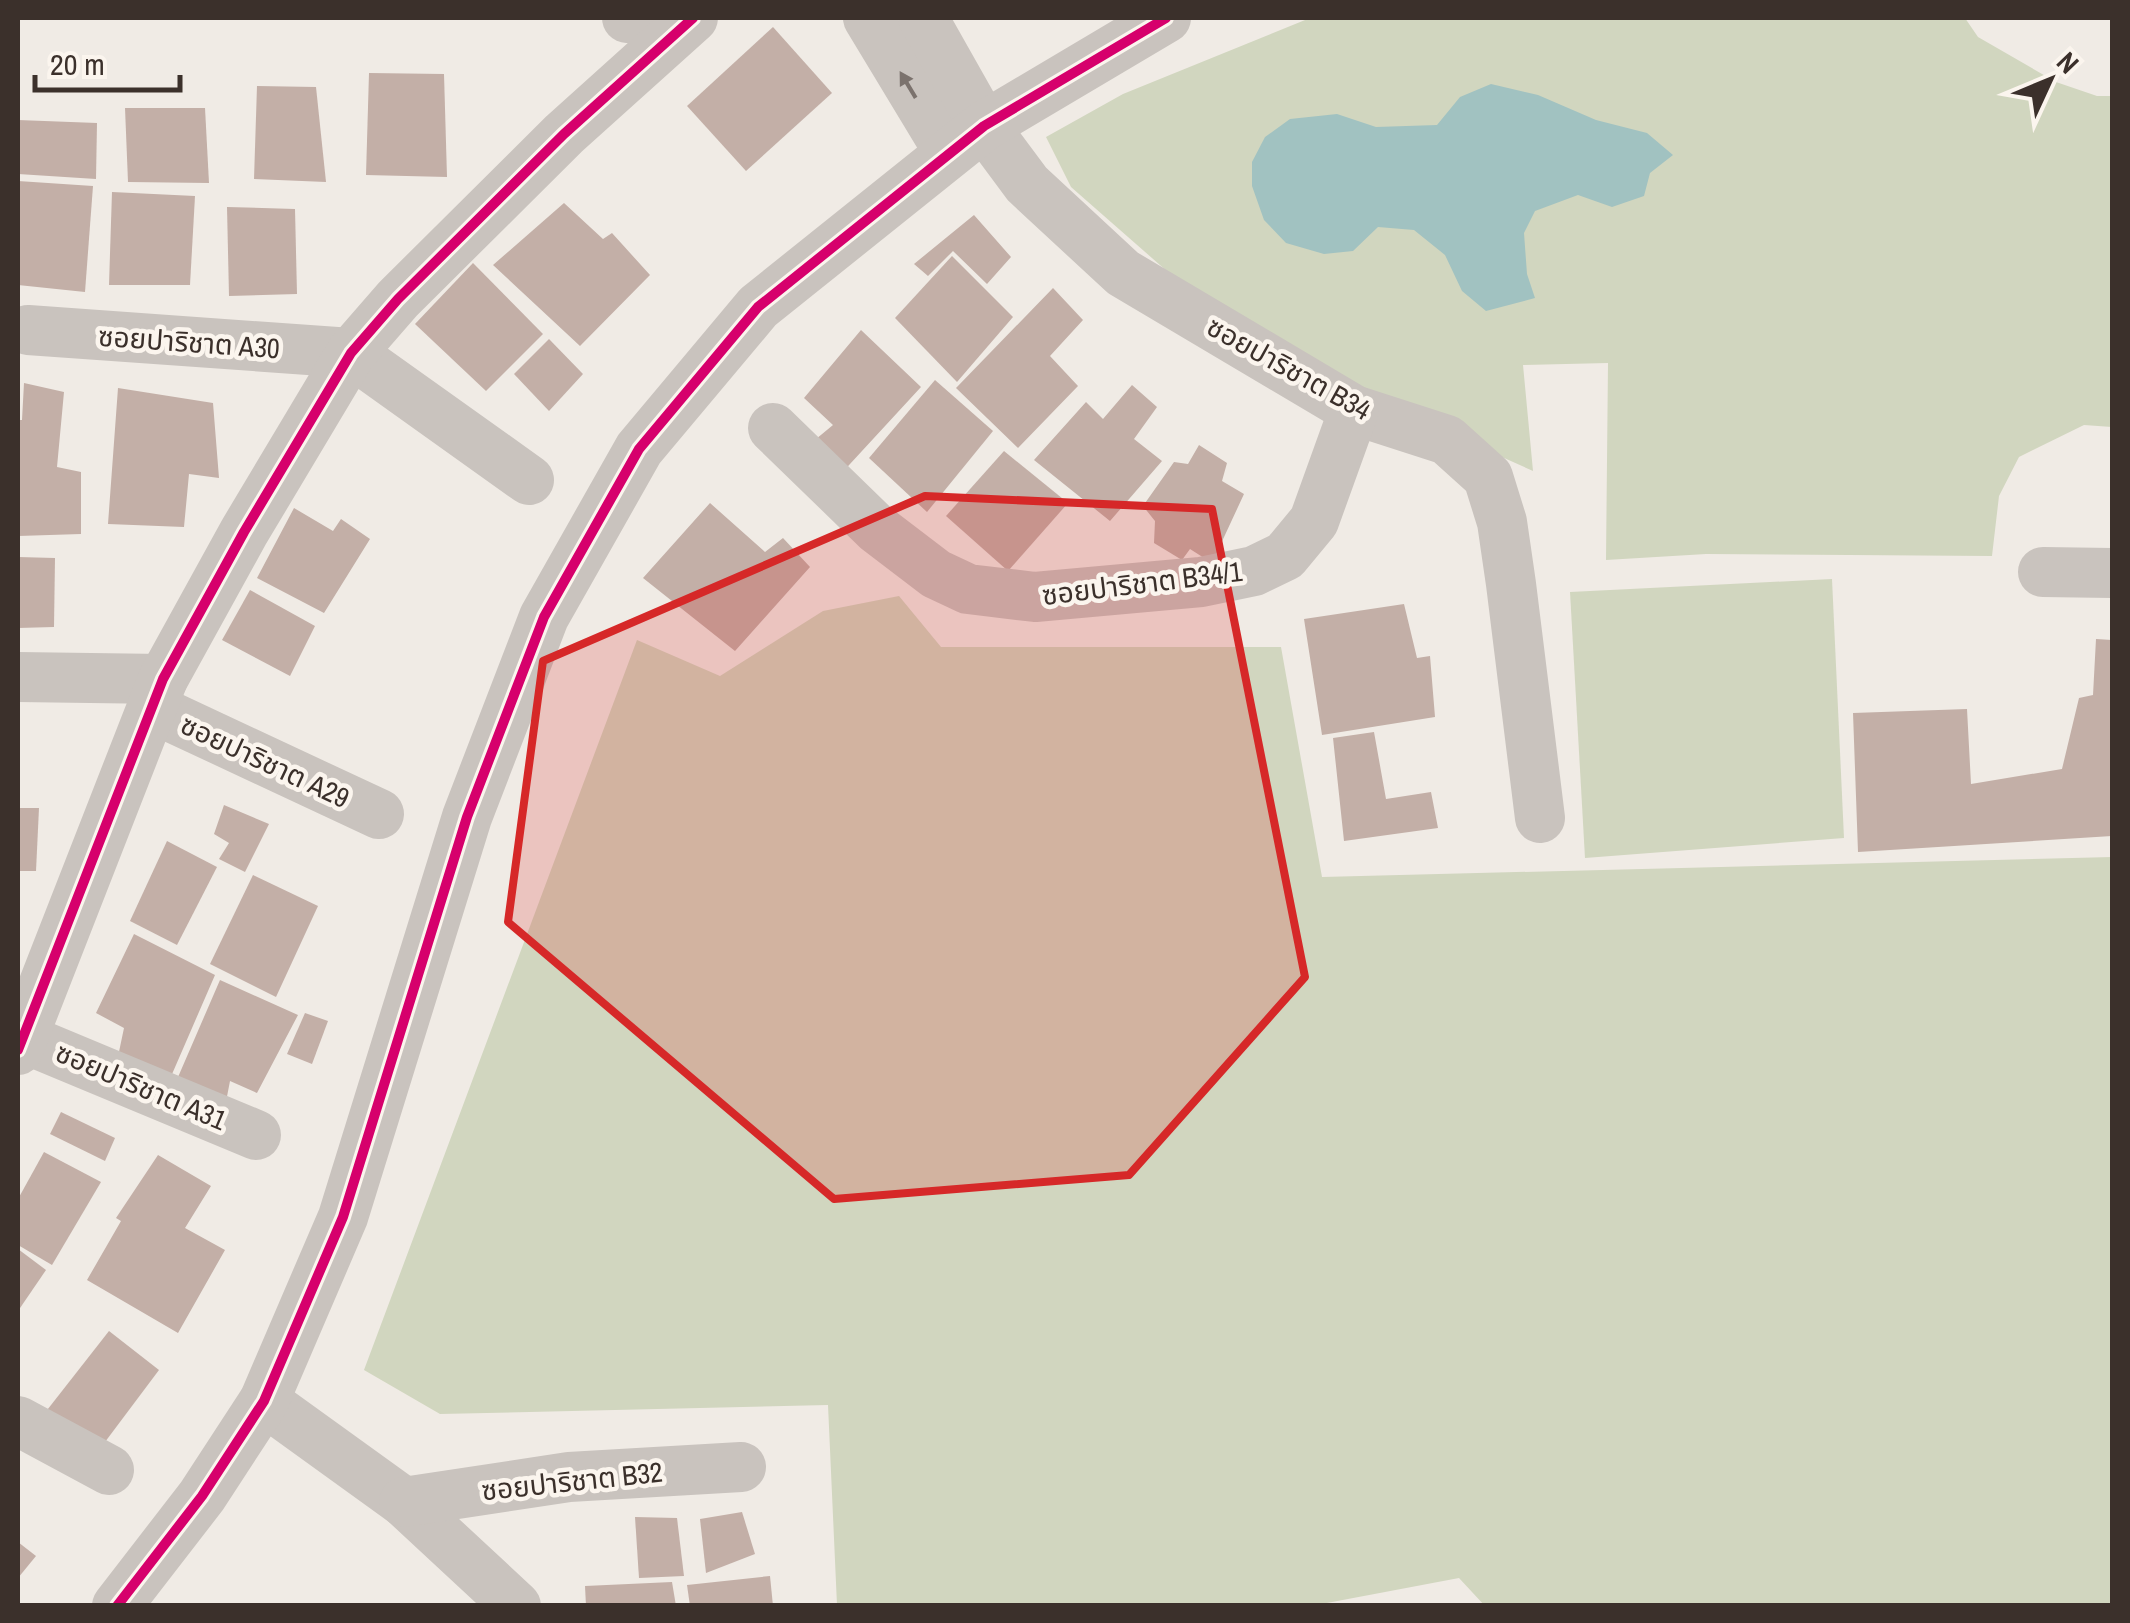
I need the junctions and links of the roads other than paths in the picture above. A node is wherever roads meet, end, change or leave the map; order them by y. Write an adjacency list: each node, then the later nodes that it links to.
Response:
1 (627, 18): 5 (street)
2 (868, 18): 6 (street, one-way to 2)
3 (923, 18): 6 (street)
4 (1166, 18): 6 (street)
5 (690, 19): 8 (street)
6 (966, 139): 9 (street, ซอยปาริชาต B34); 20 (street)
7 (28, 330): 8 (street, ซอยปาริชาต A30)
8 (351, 353): 11 (street); 15 (street)
9 (1354, 410): 10 (street, ซอยปาริชาต B34/1); 17 (street, ซอยปาริชาต B34)
10 (773, 428)
11 (529, 480)
12 (2043, 572): 13 (street)
13 (2112, 573)
14 (18, 677): 15 (street)
15 (157, 694): 16 (street, ซอยปาริชาต A29); 18 (street)
16 (379, 814)
17 (1540, 818)
18 (20, 1041): 19 (street, ซอยปาริชาต A31)
19 (256, 1135)
20 (264, 1401): 24 (street); 25 (street)
21 (18, 1422): 23 (street)
22 (742, 1468): 24 (street, ซอยปาริชาต B32)
23 (108, 1470)
24 (404, 1502): 26 (street)
25 (118, 1606)
26 (516, 1606)

